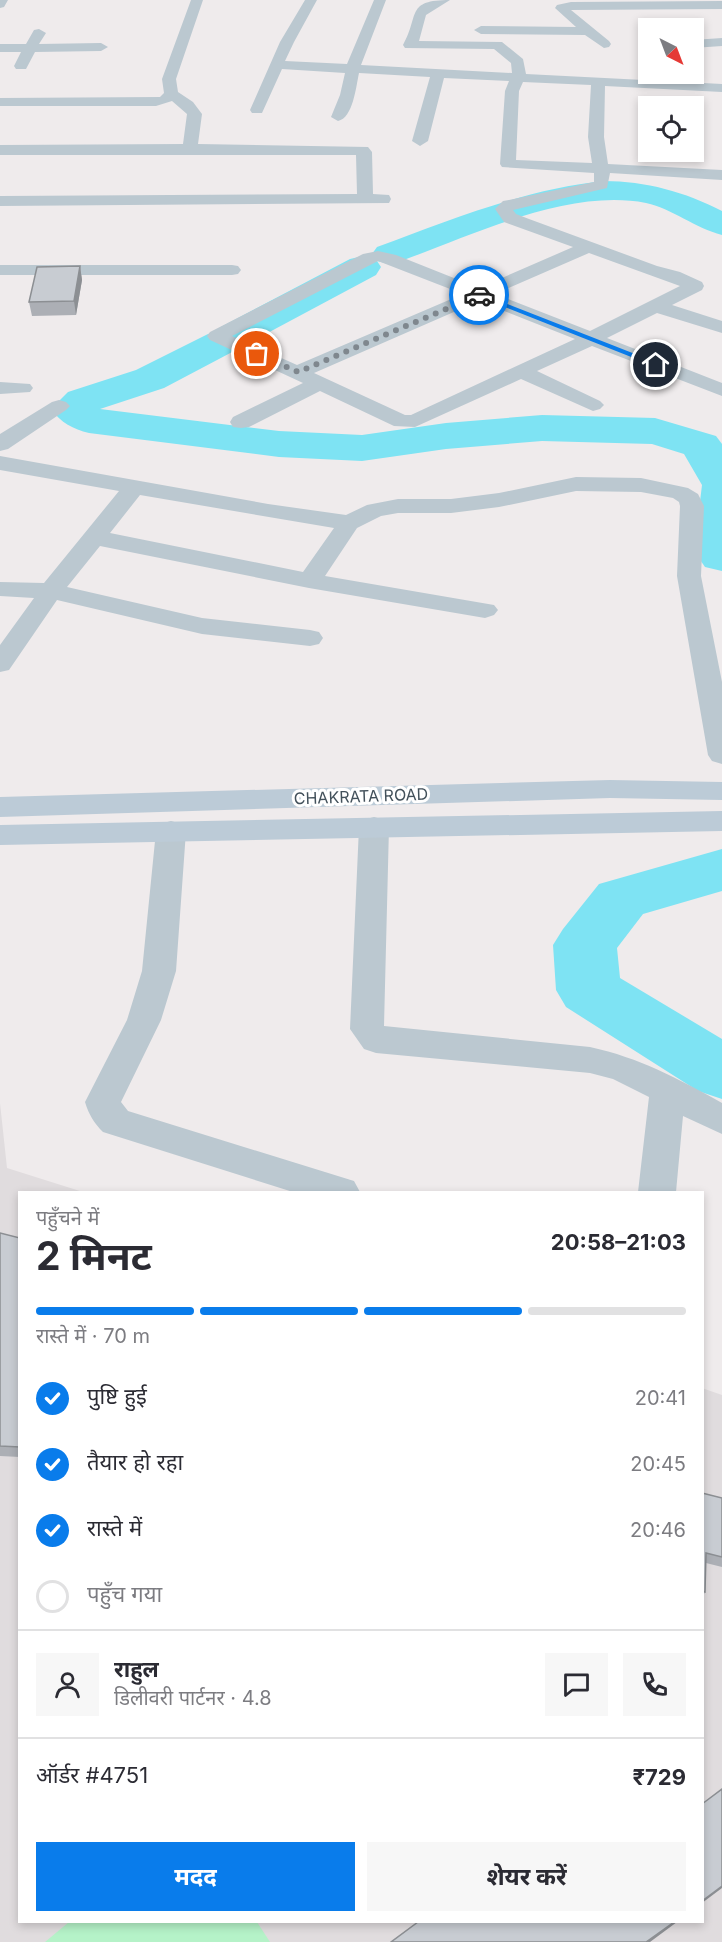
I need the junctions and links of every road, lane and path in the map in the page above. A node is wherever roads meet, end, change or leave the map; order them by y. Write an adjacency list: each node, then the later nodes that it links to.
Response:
1 (197, 0): 28 (street)
2 (311, 0): 20 (street)
3 (380, 0): 22 (street)
4 (444, 0): 14 (street)
5 (606, 3): 7 (street); 9 (street)
6 (722, 5): 7 (street)
7 (667, 6): 8 (street)
8 (675, 18)
9 (591, 31): 13 (street); 14 (street)
10 (39, 33): 16 (street)
11 (704, 41): 12 (street)
12 (722, 42)
13 (604, 44)
14 (497, 45): 18 (street)
15 (0, 48): 16 (street)
16 (30, 48): 17 (street); 21 (street)
17 (101, 48)
18 (516, 59): 19 (street); 24 (street)
19 (537, 60)
20 (277, 65): 22 (street); 30 (street)
21 (21, 66)
22 (353, 69): 23 (street); 31 (street)
23 (438, 73): 24 (street); 32 (street)
24 (517, 77): 25 (street); 35 (street)
25 (598, 82): 26 (street); 36 (street)
26 (681, 86): 27 (street)
27 (722, 88)
28 (171, 94): 29 (street); 33 (street)
29 (0, 102)
30 (256, 110)
31 (338, 117)
32 (420, 141)
33 (190, 149): 34 (street); 38 (street)
34 (0, 150)
35 (508, 164): 36 (street); 41 (street)
36 (601, 168): 37 (street); 41 (street)
37 (722, 175)
38 (365, 199): 39 (street); 40 (street)
39 (383, 199)
40 (0, 201)
41 (509, 206): 42 (street)
42 (589, 247): 45 (street); 46 (street)
43 (0, 270): 44 (street)
44 (232, 270)
45 (478, 294): 48 (street); 49 (street); 49 (street)
46 (655, 306): 47 (street); 48 (street)
47 (722, 327)
48 (590, 339): 50 (street); 54 (street)
49 (298, 372): 51 (street)
50 (520, 372): 51 (street); 55 (street)
51 (320, 383): 57 (street)
52 (0, 388): 53 (street)
53 (23, 388)
54 (722, 390)
55 (593, 405)
56 (59, 406): 58 (street)
57 (241, 422)
58 (0, 444)
59 (0, 463): 60 (street)
60 (134, 488): 61 (street); 62 (street)
61 (349, 523): 63 (street); 69 (street)
62 (93, 537): 63 (street); 65 (street)
63 (309, 580): 66 (street)
64 (0, 589): 65 (street)
65 (51, 591): 67 (street); 68 (street)
66 (485, 610)
67 (310, 638)
68 (0, 664)
69 (722, 755)
70 (722, 791): 71 (main road, CHAKRATA ROAD)
71 (0, 807)
72 (722, 821): 73 (main road, CHAKRATA ROAD)
73 (374, 827): 74 (main road, CHAKRATA ROAD); 76 (street)
74 (171, 831): 75 (main road, CHAKRATA ROAD); 78 (street)
75 (0, 835)
76 (668, 1090): 77 (street); 79 (street)
77 (722, 1120)
78 (338, 1191)
79 (657, 1191)

